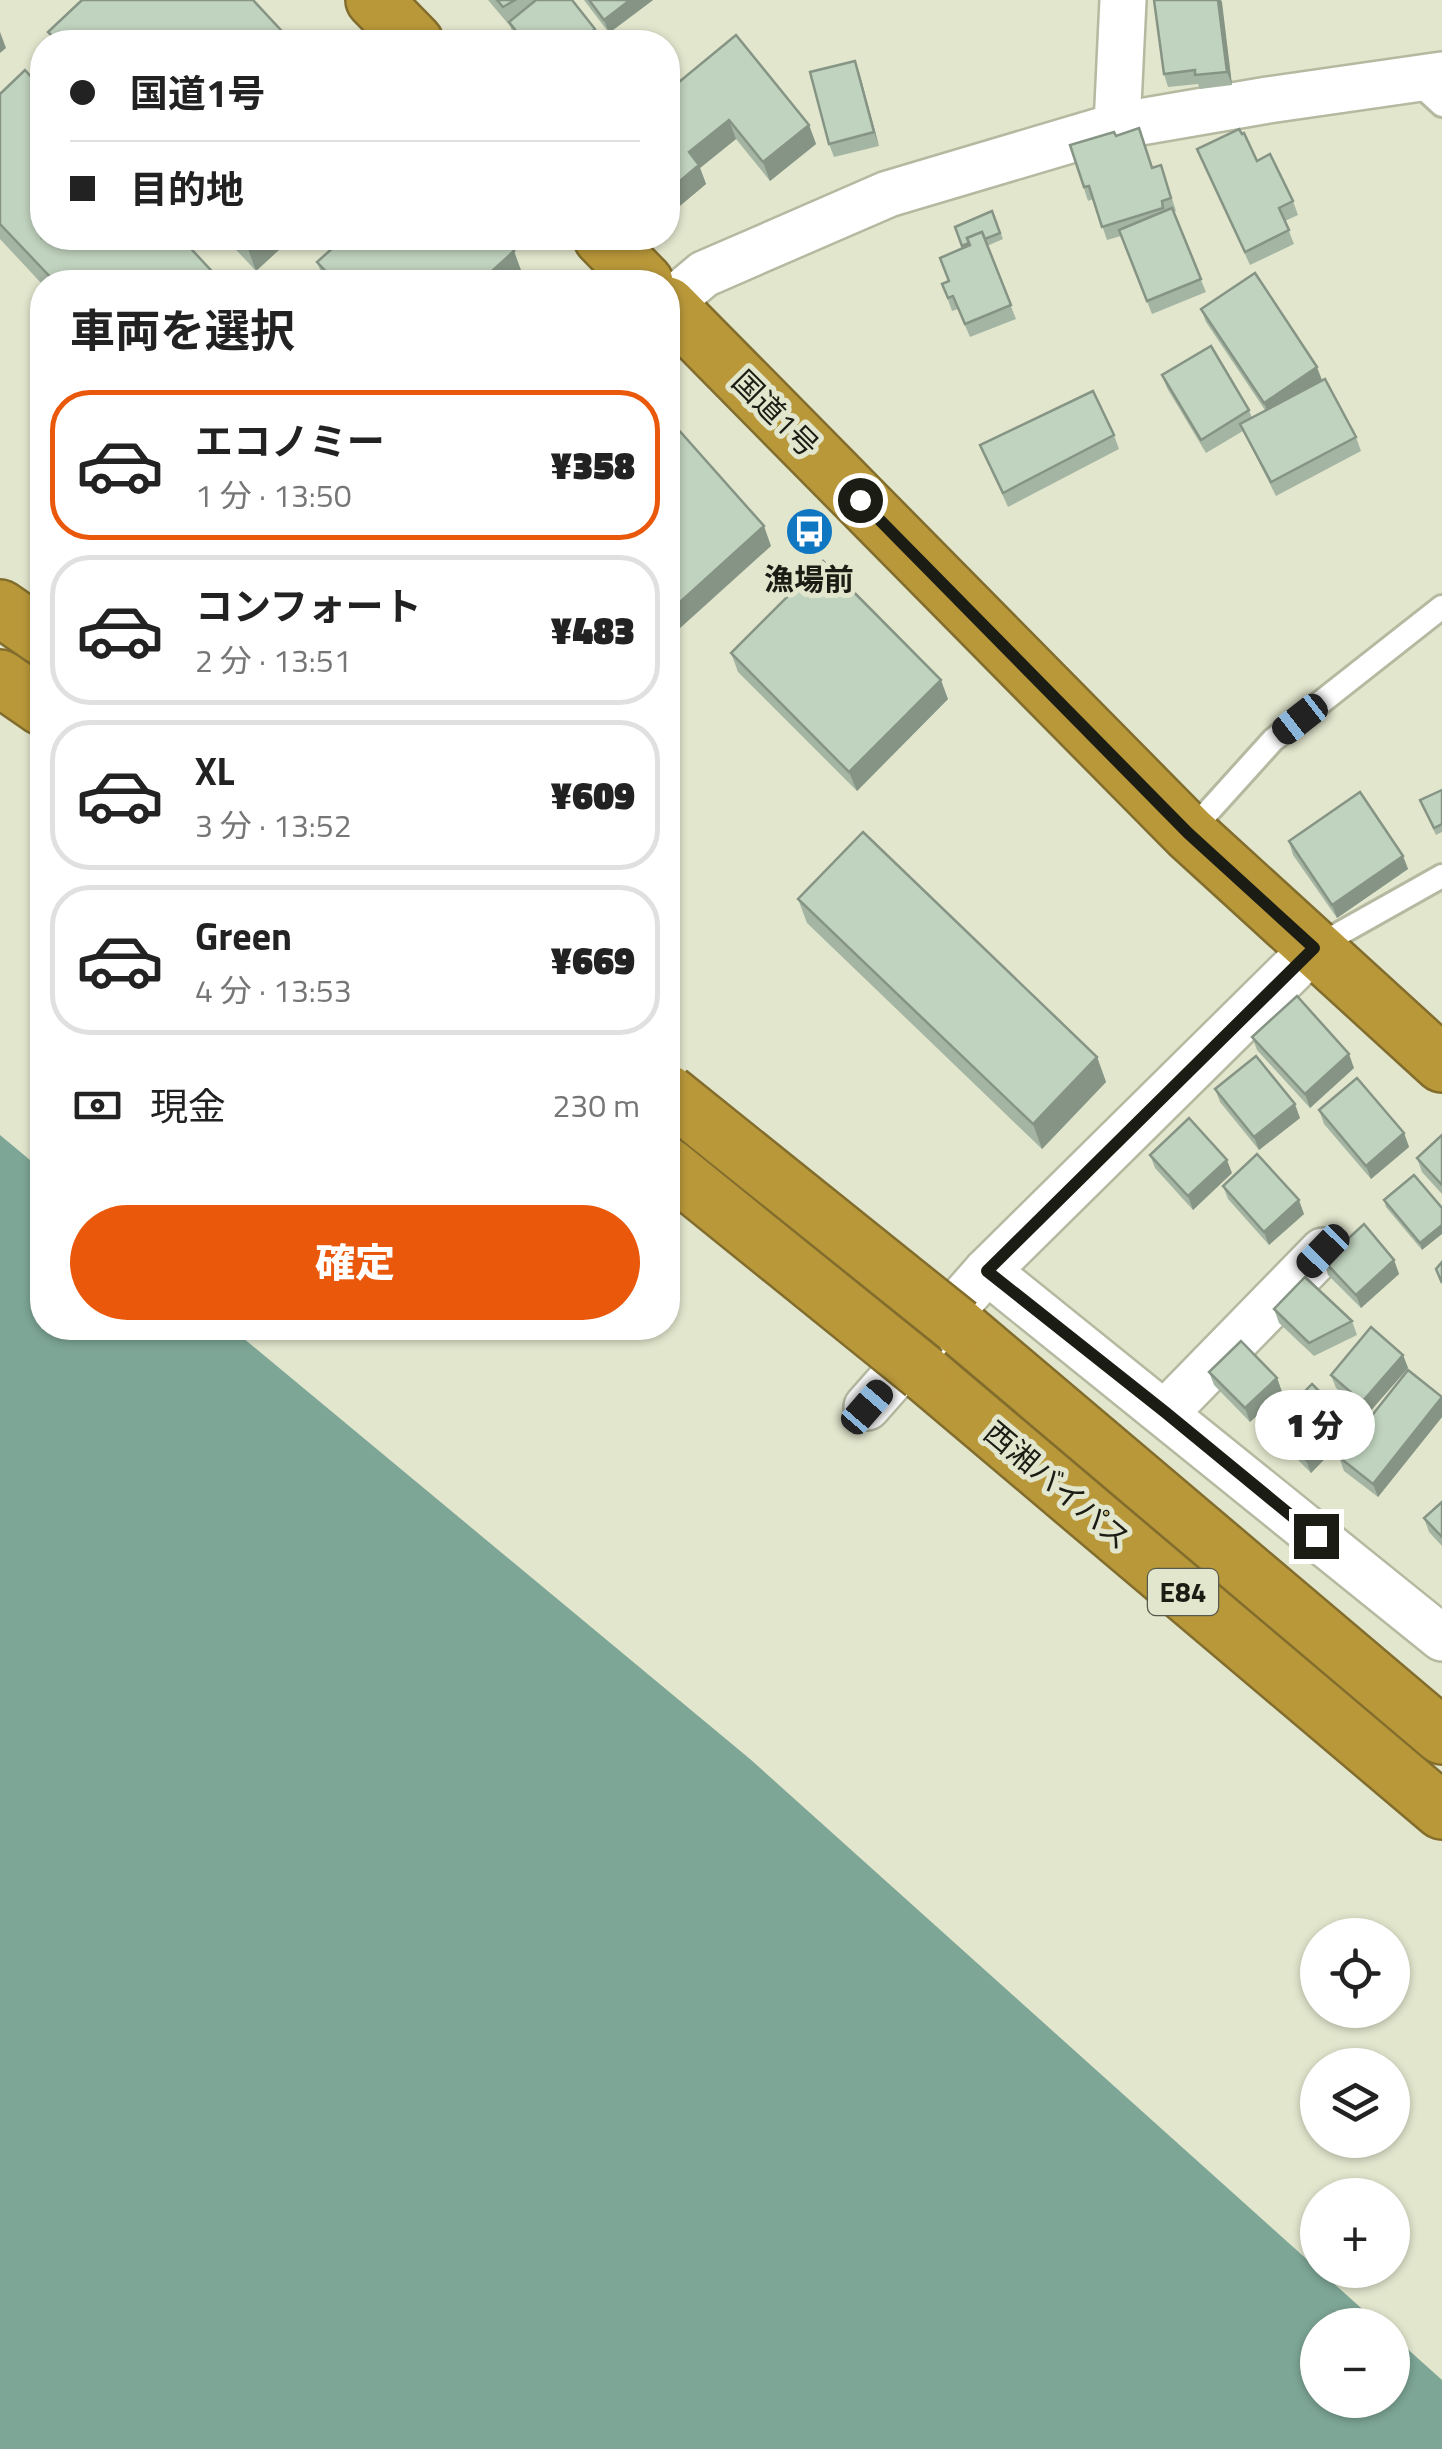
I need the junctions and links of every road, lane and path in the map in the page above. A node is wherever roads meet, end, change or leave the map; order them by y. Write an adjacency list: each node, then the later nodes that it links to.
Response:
1 (374, 0): 3 (highway)
2 (1123, 0): 5 (street)
3 (403, 30)
4 (1433, 86): 5 (street)
5 (1117, 126): 8 (street)
6 (614, 250): 7 (highway)
7 (634, 270)
8 (680, 295)
9 (680, 317): 15 (highway, 国道1号)
10 (1442, 607): 15 (lane)
11 (0, 608): 12 (highway)
12 (30, 629)
13 (0, 678): 14 (highway)
14 (30, 699)
15 (1188, 833): 17 (highway, 国道1号)
16 (1442, 876): 17 (lane)
17 (1314, 948): 18 (highway, 国道1号); 22 (street)
18 (1442, 1064)
19 (680, 1103): 26 (highway, 西湘バイパス / E84, bridge)
20 (680, 1176): 27 (highway, 西湘バイパス / E84, bridge)
21 (1323, 1251): 24 (street)
22 (987, 1271): 23 (street); 24 (street)
23 (867, 1407)
24 (1165, 1412): 25 (street)
25 (1442, 1638)
26 (1442, 1736)
27 (1442, 1811)

